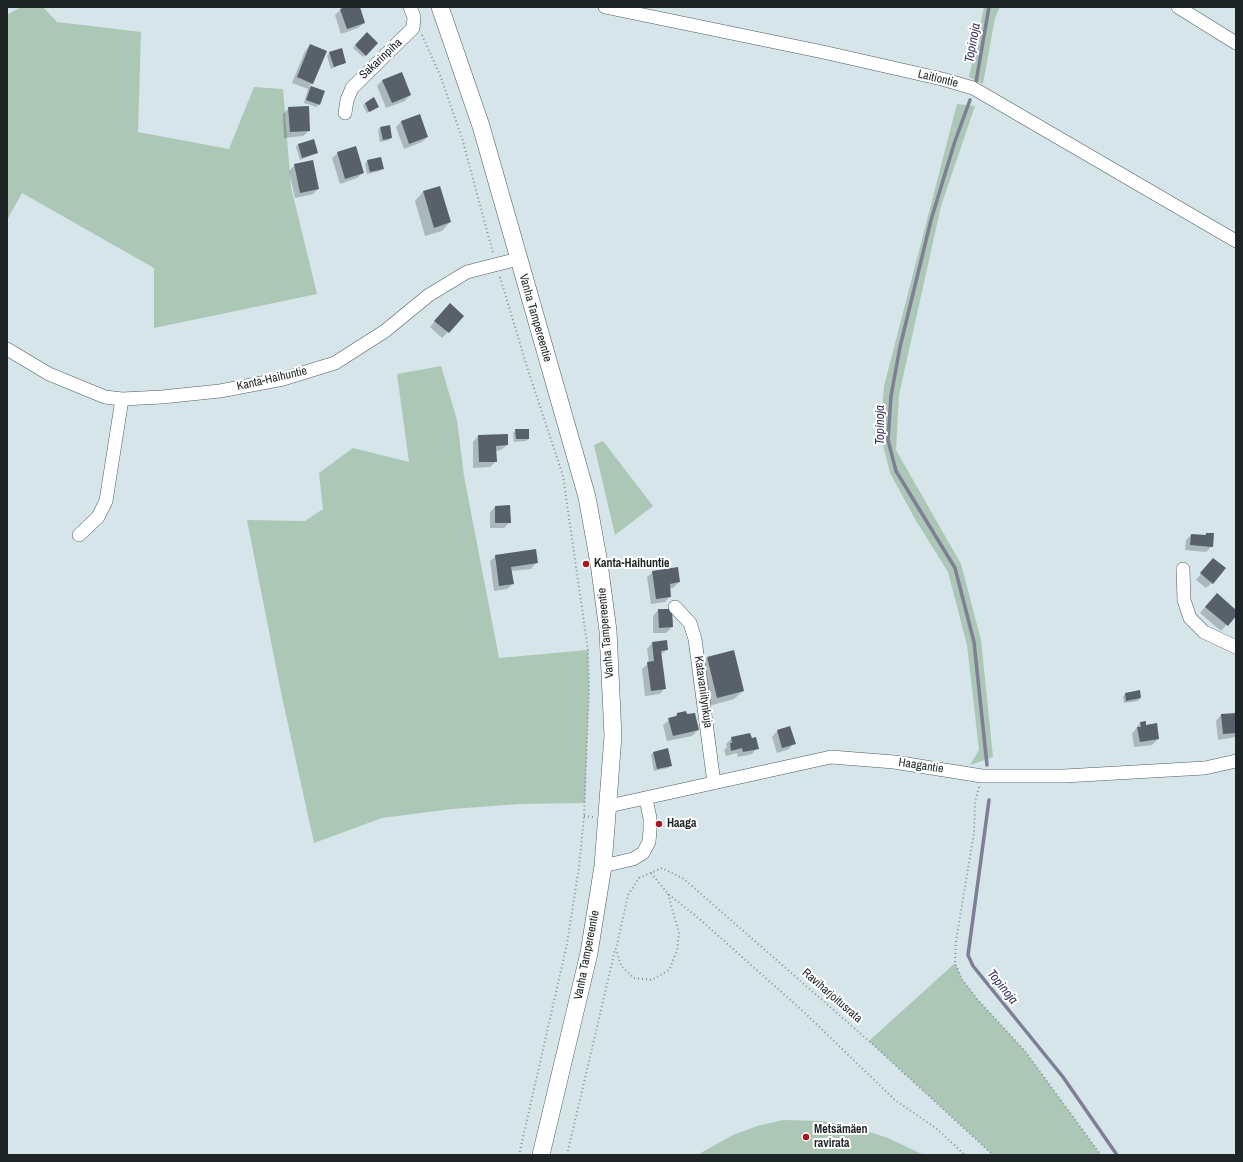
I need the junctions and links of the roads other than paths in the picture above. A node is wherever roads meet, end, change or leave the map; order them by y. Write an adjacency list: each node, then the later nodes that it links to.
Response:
1 (440, 7): 8 (main road, Vanha Tampereentie)
2 (605, 7): 7 (street, Laitiontie)
3 (1178, 7): 5 (street)
4 (412, 12): 6 (street, Sakarinpiha)
5 (1236, 43)
6 (345, 113)
7 (1236, 241)
8 (518, 259): 10 (street, Kanta-Haihuntie); 18 (main road, Vanha Tampereentie)
9 (7, 349): 10 (street, Kanta-Haihuntie)
10 (122, 399): 11 (street)
11 (79, 534)
12 (1183, 569): 14 (street)
13 (676, 607): 16 (street, Katavaniitynkuja)
14 (1236, 647)
15 (1236, 761): 16 (street, Haagantie)
16 (714, 783): 17 (street, Haagantie)
17 (646, 799): 18 (street, Haagantie); 19 (street)
18 (609, 806): 19 (main road, Vanha Tampereentie)
19 (603, 866): 20 (main road, Vanha Tampereentie)
20 (541, 1155)

